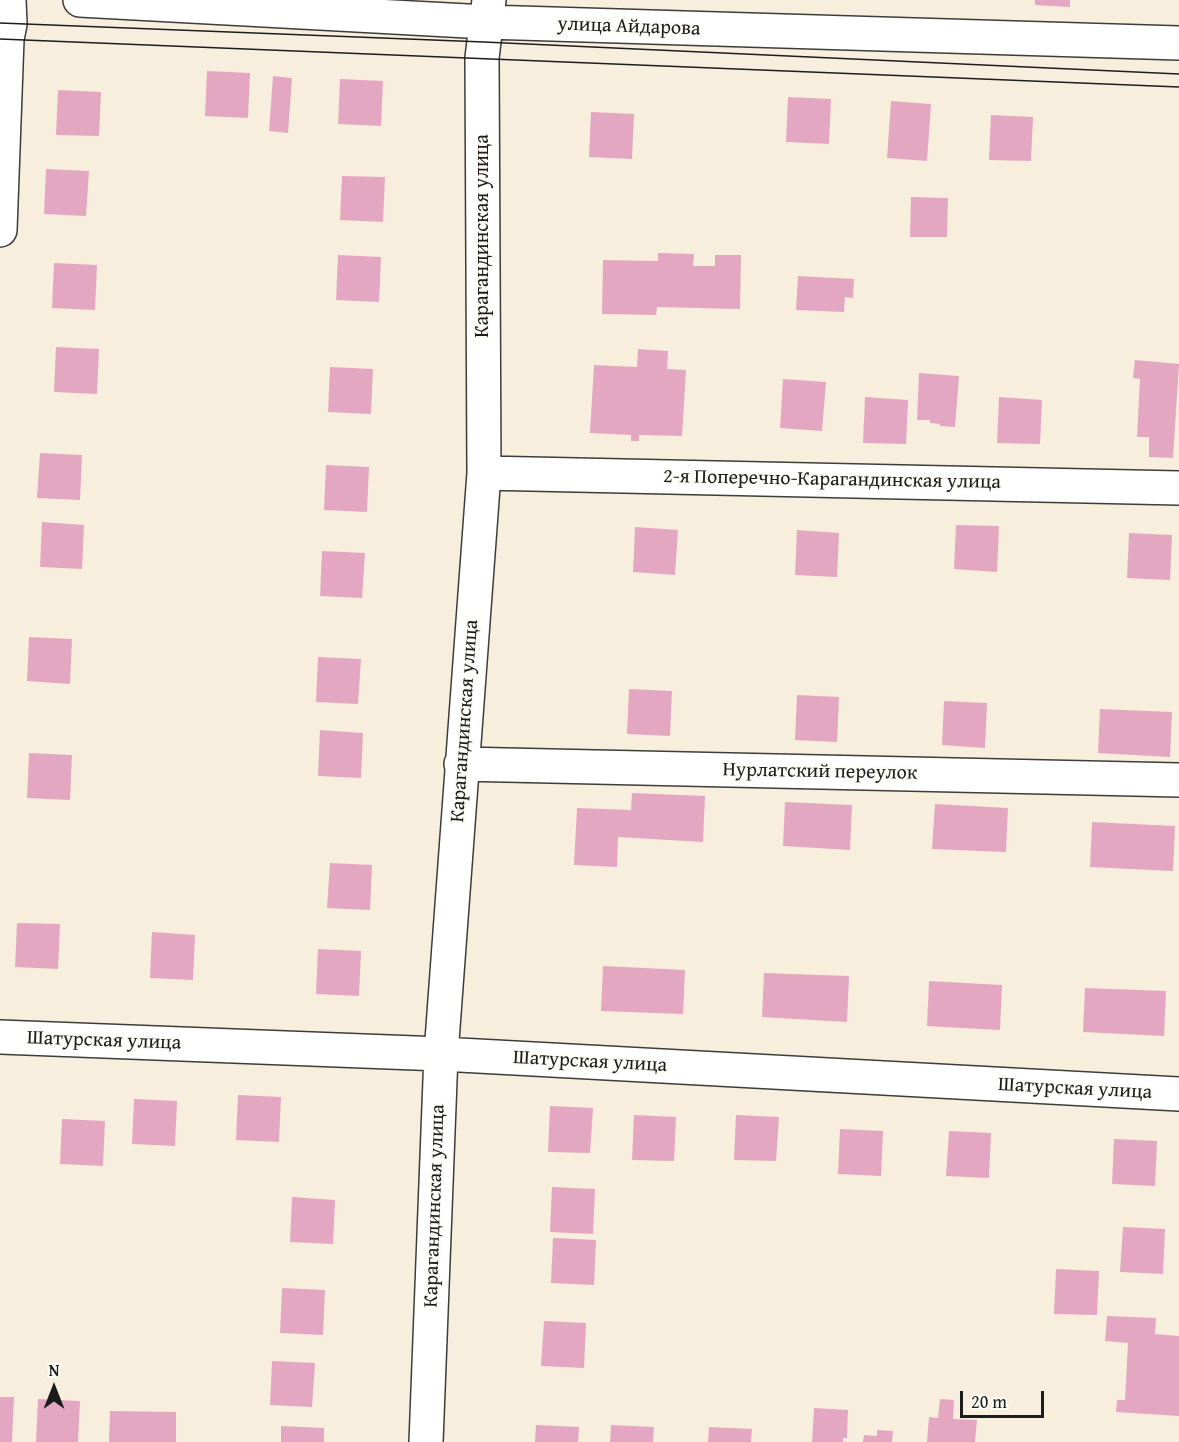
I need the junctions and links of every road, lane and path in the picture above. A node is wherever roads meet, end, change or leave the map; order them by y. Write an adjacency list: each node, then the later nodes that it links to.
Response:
1 (9, 0): 5 (street)
2 (80, 0): 3 (street, улица Айдарова)
3 (488, 11): 4 (street, улица Айдарова); 6 (street, Карагандинская улица)
4 (1179, 43)
5 (0, 230)
6 (484, 473): 7 (street, 2-я Поперечно-Карагандинская улица); 8 (street, Карагандинская улица)
7 (1179, 488)
8 (461, 764): 9 (street, Нурлатский переулок); 11 (street, Карагандинская улица)
9 (1179, 780)
10 (0, 1037): 11 (street, Шатурская улица)
11 (441, 1054): 12 (street, Шатурская улица); 13 (street, Карагандинская улица)
12 (1179, 1094)
13 (426, 1442)

